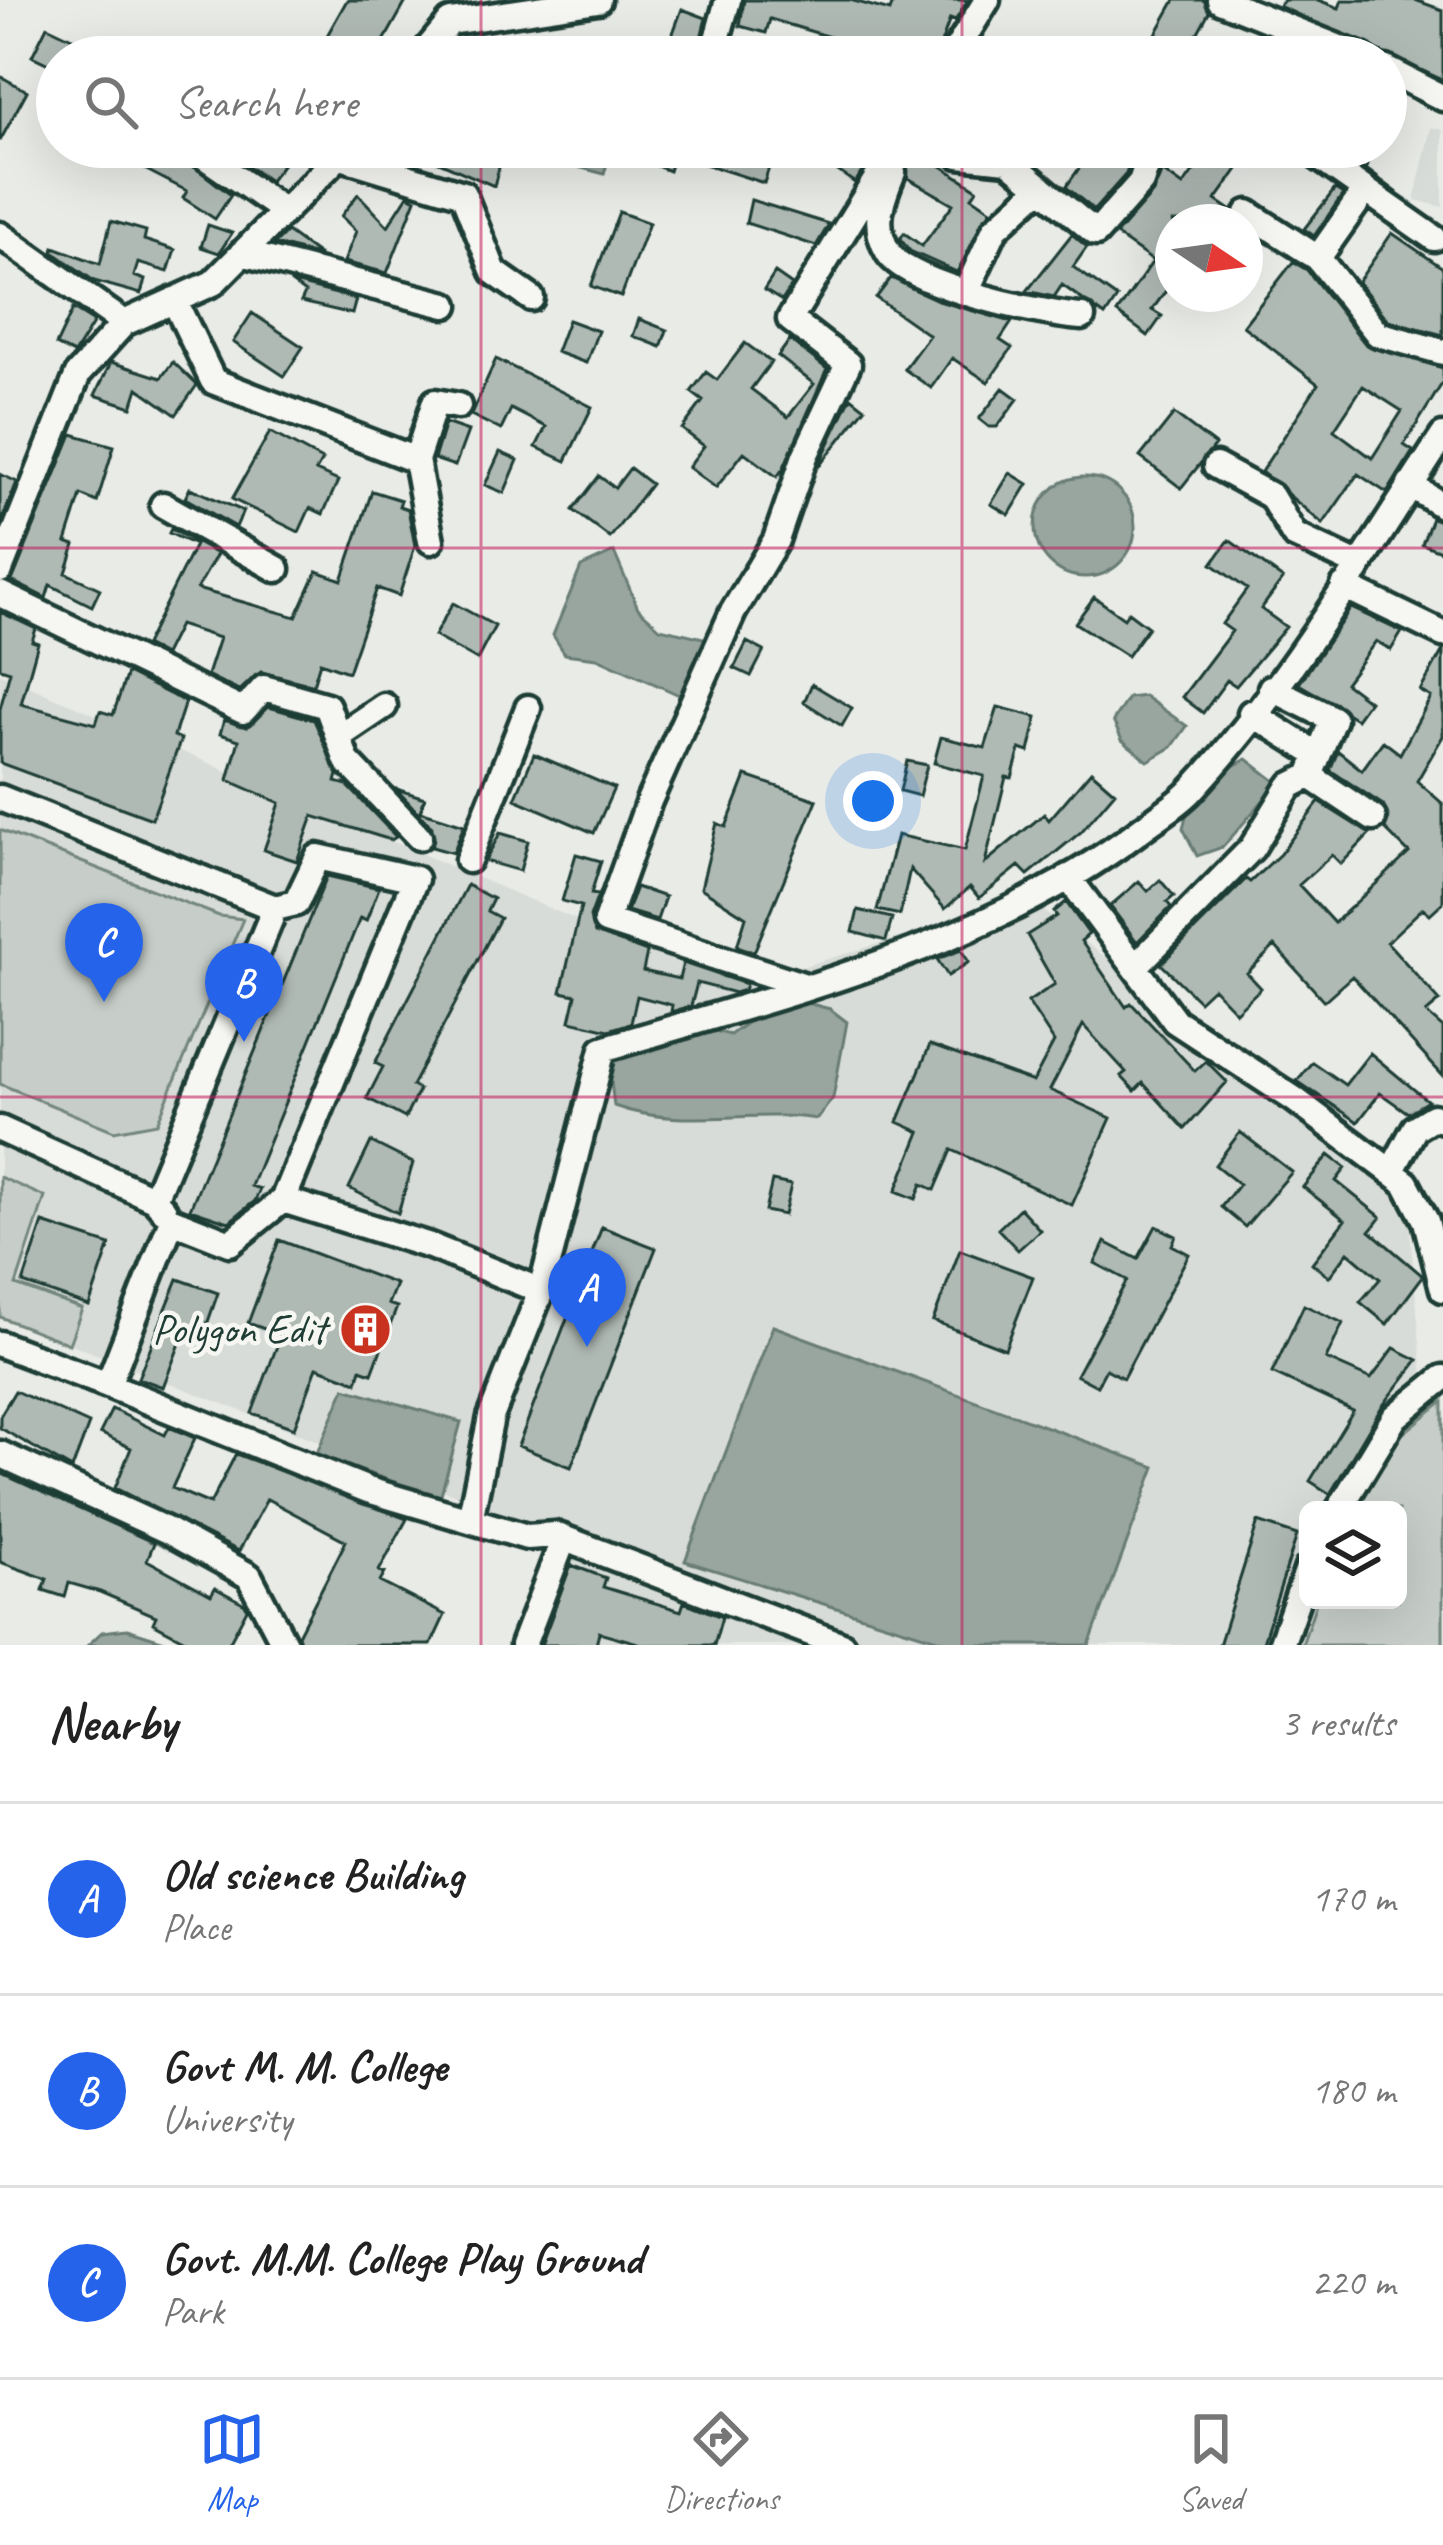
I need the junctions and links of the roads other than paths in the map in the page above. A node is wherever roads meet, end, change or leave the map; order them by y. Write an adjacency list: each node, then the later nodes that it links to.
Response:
1 (598, 0): 5 (street)
2 (728, 0): 7 (street)
3 (987, 0): 8 (street)
4 (1221, 0): 9 (street)
5 (453, 11): 6 (street)
6 (436, 36)
7 (718, 36)
8 (965, 36)
9 (1310, 36)
10 (1407, 80): 11 (street)
11 (1443, 98)
12 (222, 168): 22 (street)
13 (327, 168): 22 (street)
14 (389, 168): 29 (street)
15 (886, 168): 61 (street)
16 (892, 168): 28 (street)
17 (1017, 168): 20 (street)
18 (1146, 168): 20 (street)
19 (1333, 168): 21 (street)
20 (1041, 188): 28 (street)
21 (1365, 191): 25 (street); 27 (street)
22 (284, 211): 26 (street)
23 (1263, 222): 27 (street)
24 (0, 235): 33 (street)
25 (1434, 238)
26 (242, 253): 30 (street); 31 (street)
27 (1318, 257): 34 (street)
28 (967, 290): 32 (street)
29 (531, 298)
30 (174, 300): 33 (street); 37 (street)
31 (446, 305)
32 (1082, 316)
33 (124, 323): 43 (street)
34 (1443, 352)
35 (458, 406): 37 (street)
36 (1443, 436): 39 (street)
37 (416, 460): 42 (street)
38 (1216, 466): 45 (street)
39 (1410, 485): 41 (street); 45 (street)
40 (163, 505): 44 (street)
41 (1443, 506)
42 (431, 541)
43 (0, 569)
44 (277, 569)
45 (1351, 575): 47 (street); 48 (street)
46 (0, 593): 52 (street)
47 (1443, 634)
48 (1271, 688): 51 (street); 53 (street)
49 (384, 706): 52 (street)
50 (528, 707): 57 (street)
51 (1251, 713): 53 (street); 58 (street)
52 (338, 737): 56 (street)
53 (1314, 765): 55 (street); 60 (street)
54 (0, 798): 59 (street)
55 (1373, 818)
56 (419, 837)
57 (468, 860)
58 (1068, 877): 60 (street); 61 (street)
59 (275, 908): 65 (street); 67 (street)
60 (1135, 967): 64 (street)
61 (808, 987): 71 (street)
62 (1443, 1120): 64 (street)
63 (0, 1129): 65 (street)
64 (1391, 1172): 69 (street)
65 (154, 1199): 68 (street)
66 (1443, 1199): 69 (street)
67 (283, 1200): 68 (street); 71 (street)
68 (172, 1220): 74 (street)
69 (1426, 1221): 70 (street)
70 (1443, 1289)
71 (541, 1291): 77 (street)
72 (0, 1344): 74 (street)
73 (1443, 1378): 76 (street)
74 (108, 1385): 77 (street)
75 (0, 1454): 80 (street)
76 (1344, 1501)
77 (470, 1520): 78 (street)
78 (564, 1538): 81 (street); 82 (street)
79 (1299, 1594): 83 (street)
80 (285, 1645)
81 (523, 1645)
82 (842, 1645)
83 (1281, 1645)

